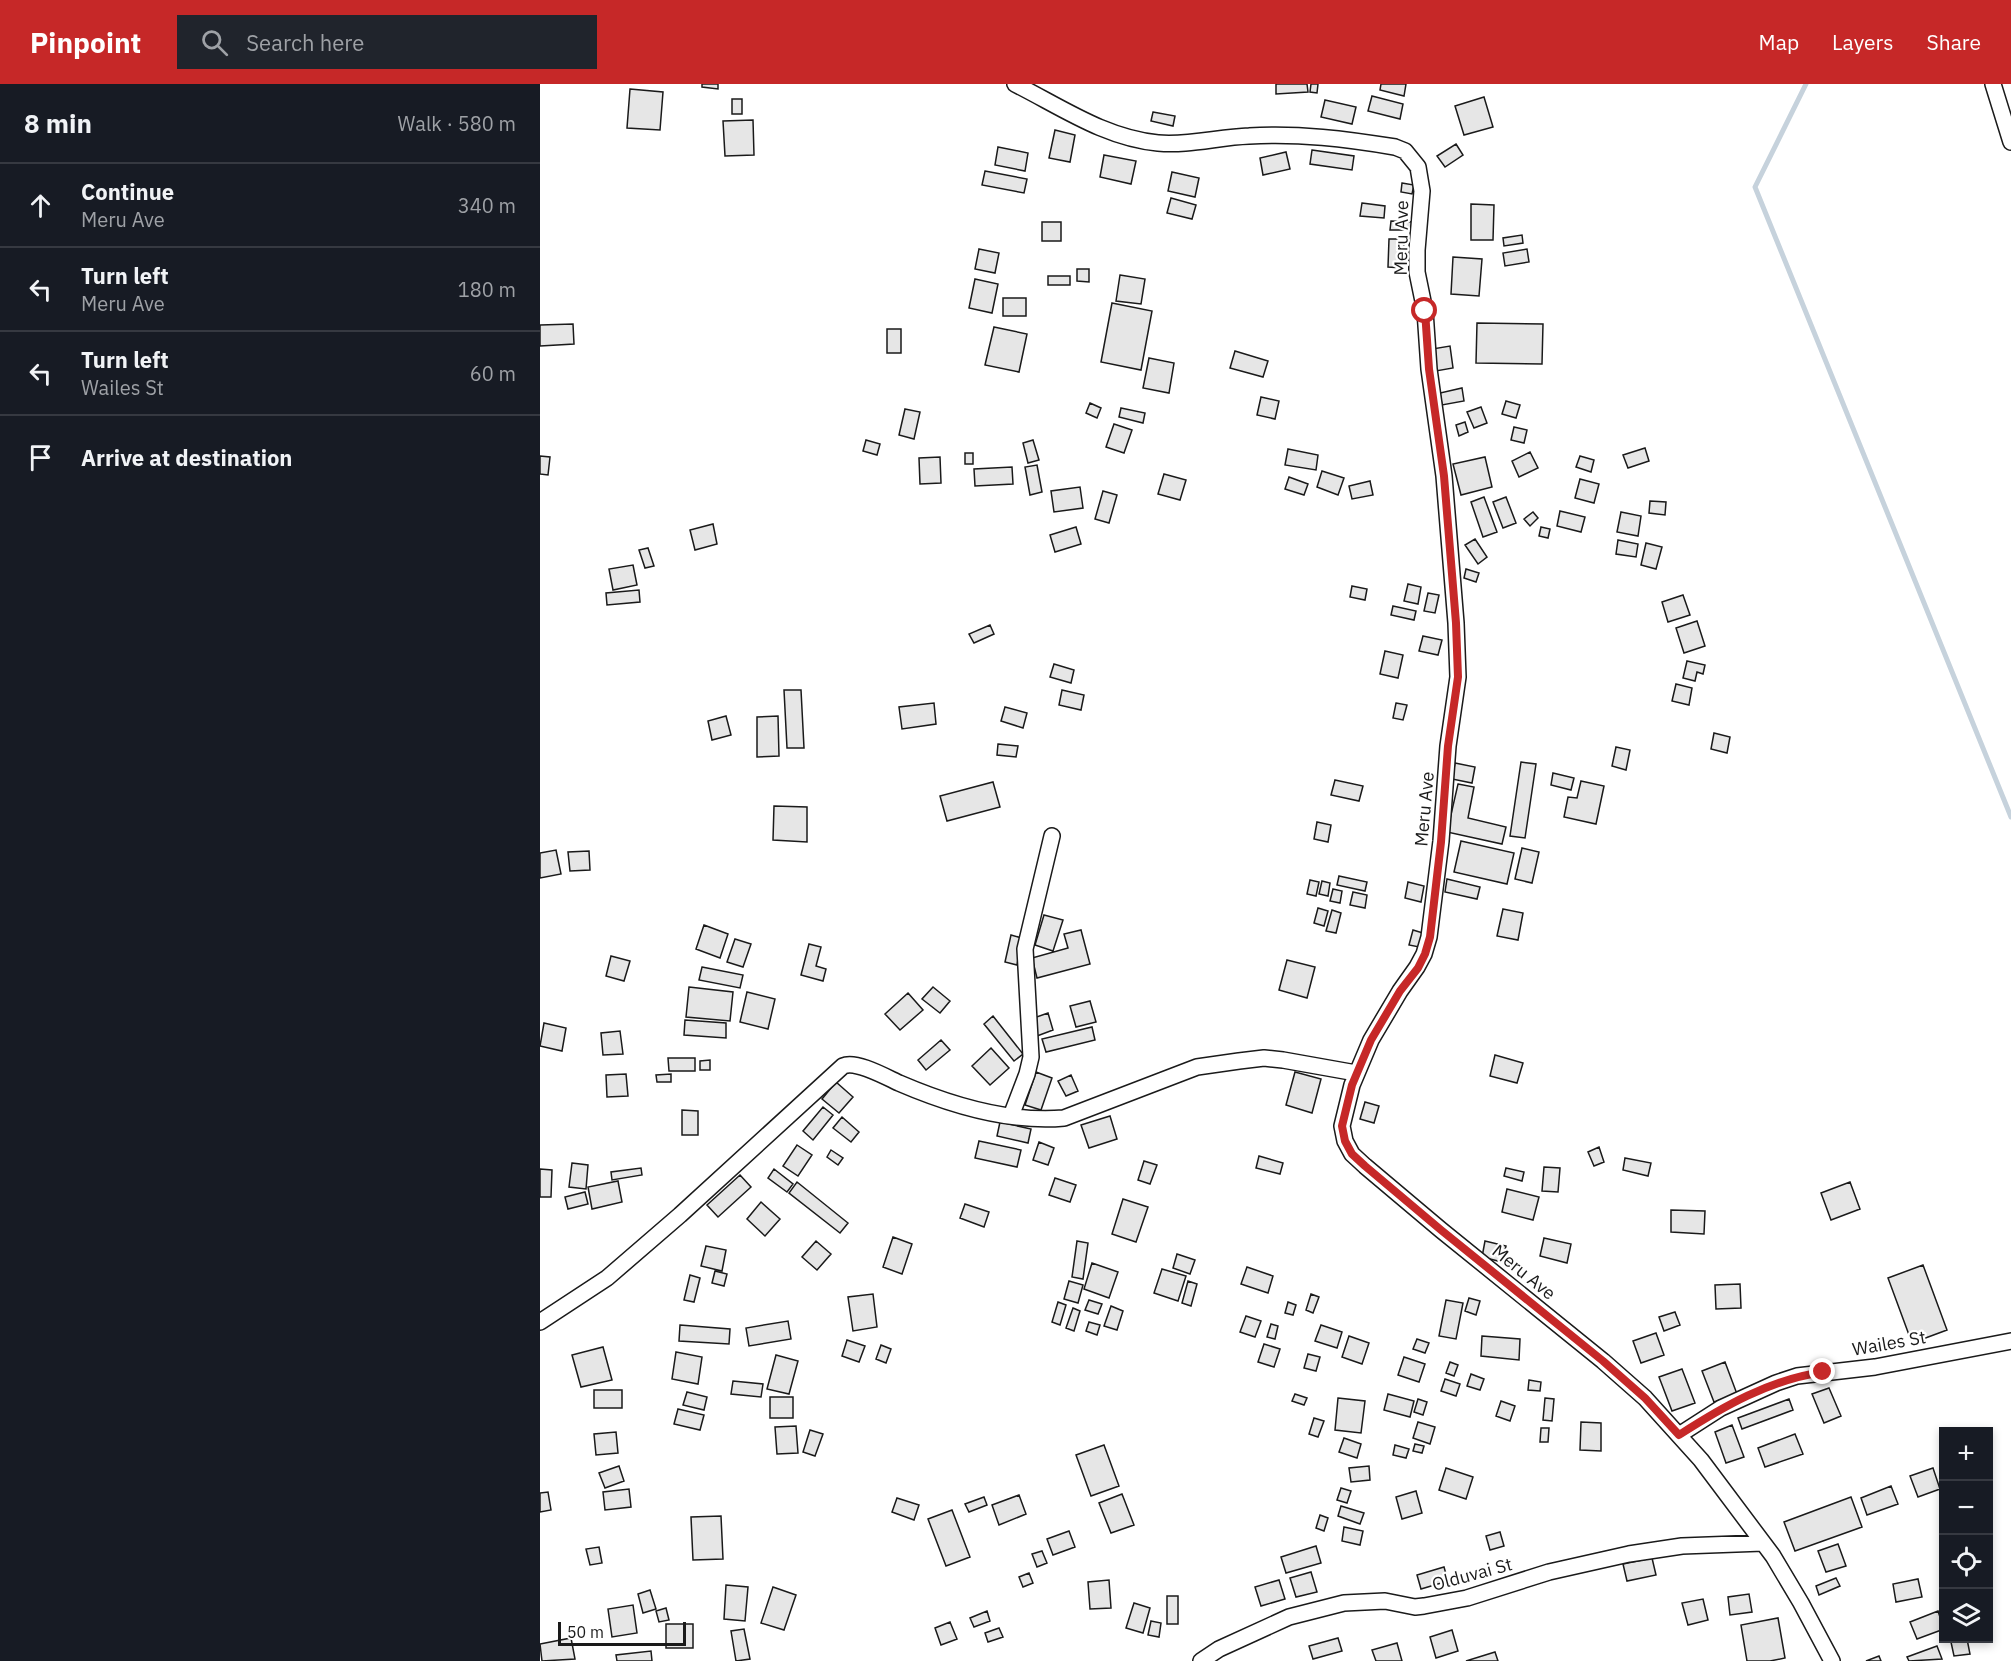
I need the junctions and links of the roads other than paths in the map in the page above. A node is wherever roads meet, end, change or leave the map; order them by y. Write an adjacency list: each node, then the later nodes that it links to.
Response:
1 (1015, 84): 5 (street, Meru Ave)
2 (1993, 84): 3 (street)
3 (2011, 142)
4 (1052, 836): 6 (street)
5 (1356, 1073): 6 (street); 9 (street, Meru Ave)
6 (1011, 1116): 7 (street)
7 (540, 1322)
8 (2011, 1341): 9 (street, Wailes St)
9 (1679, 1435): 10 (street, Meru Ave)
10 (1762, 1543): 11 (street, Olduvai St); 12 (street, Meru Ave)
11 (1201, 1661)
12 (1832, 1661)

